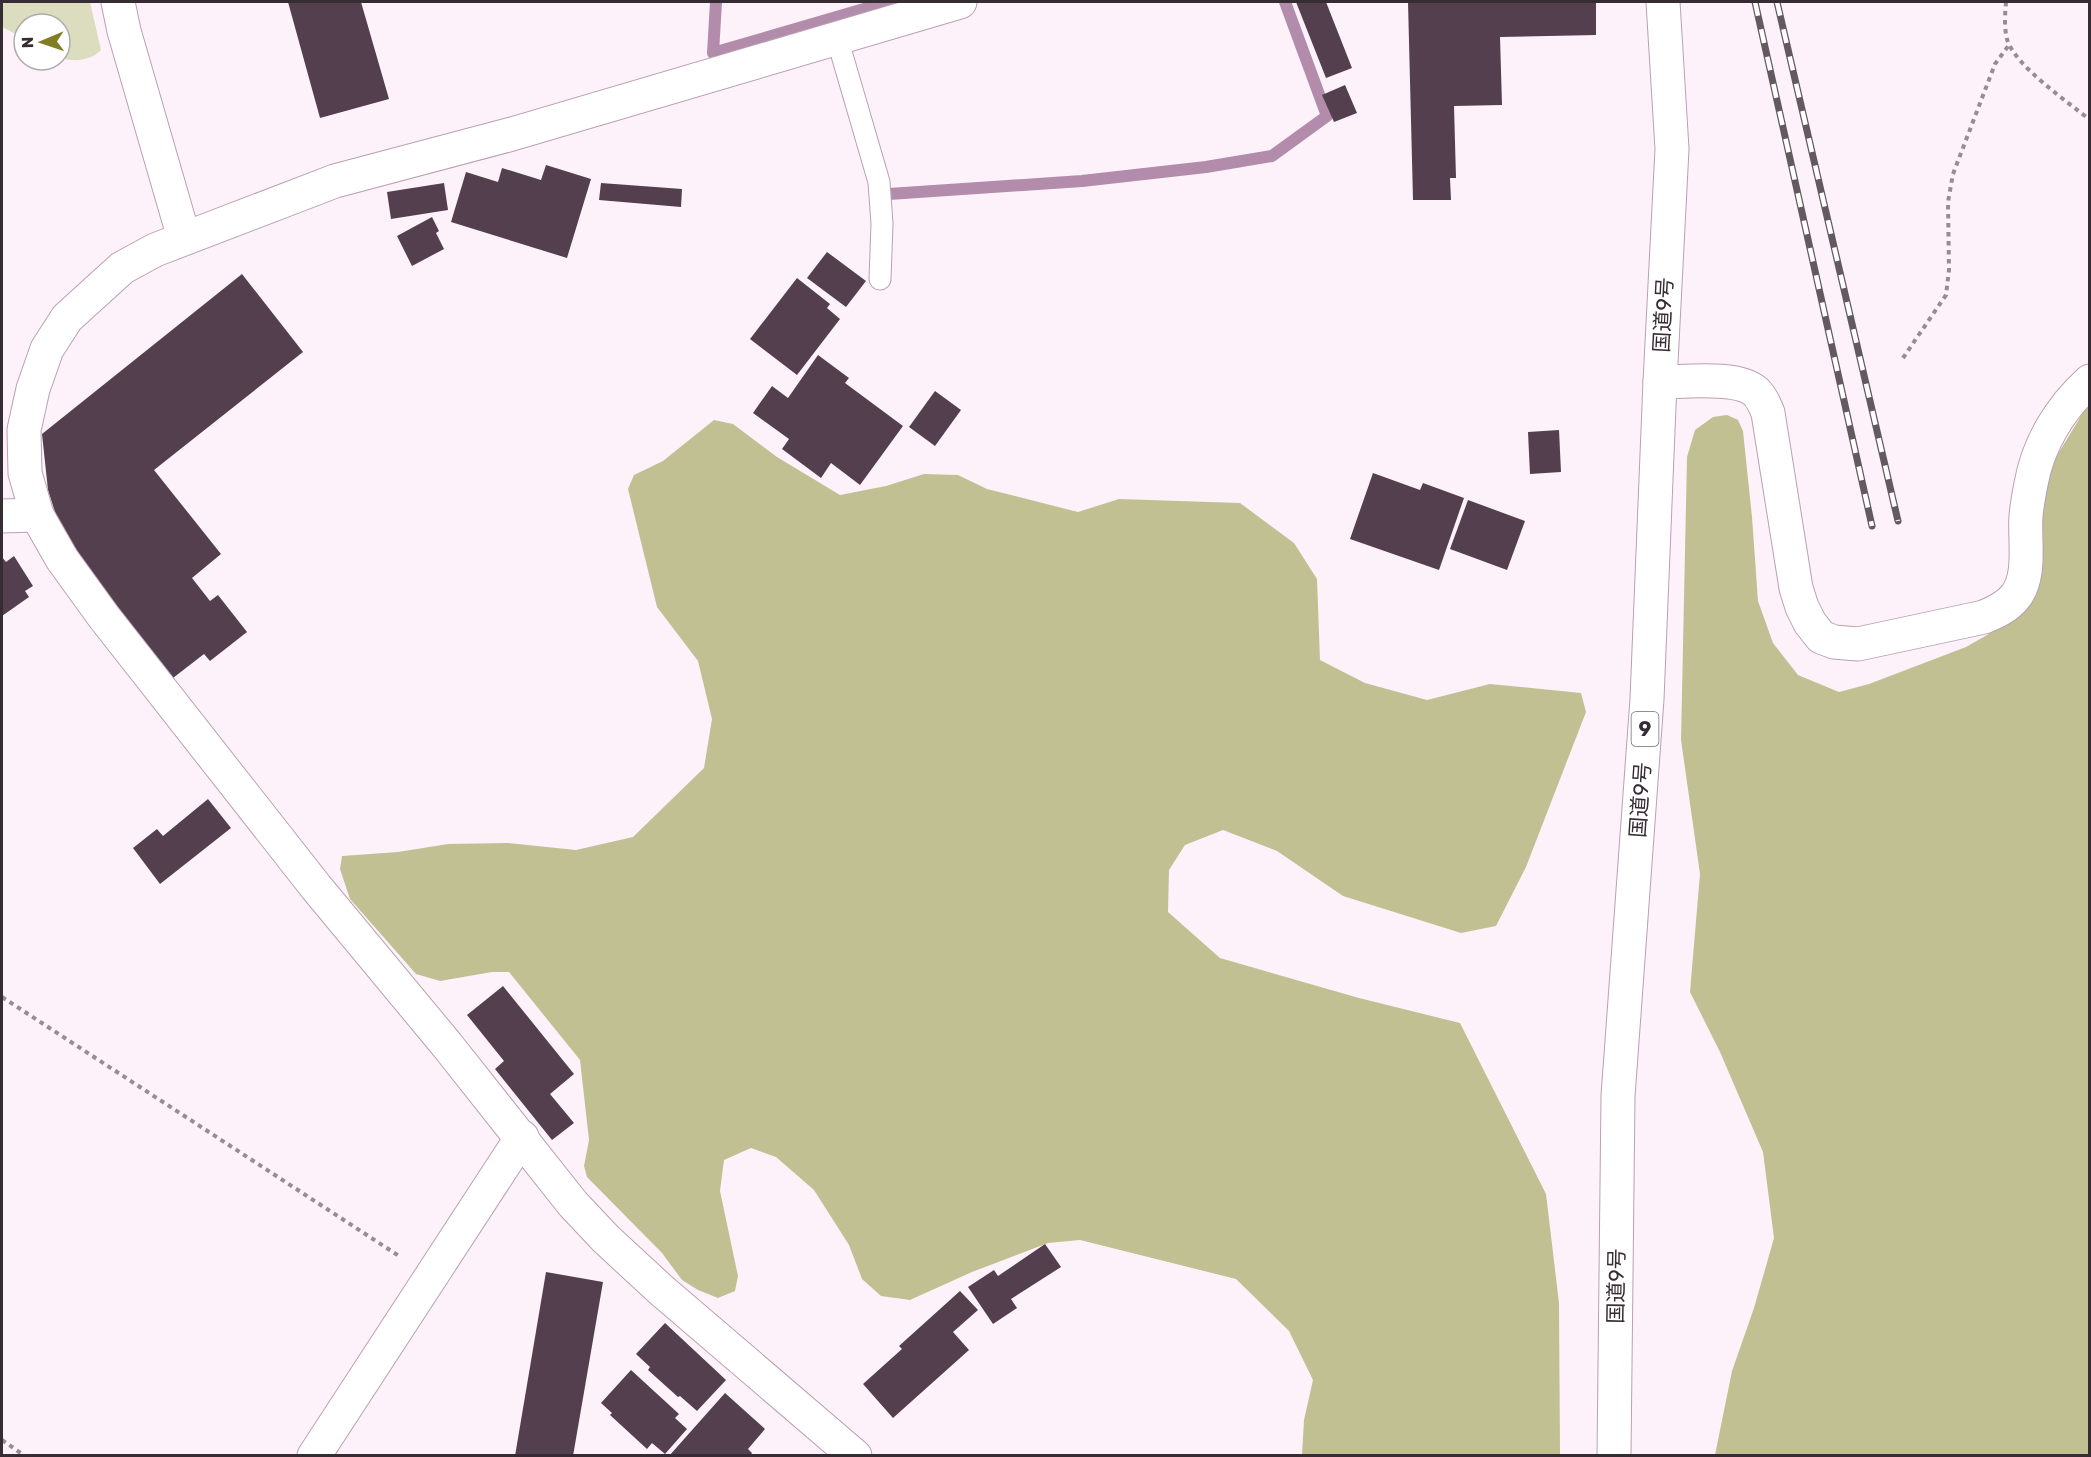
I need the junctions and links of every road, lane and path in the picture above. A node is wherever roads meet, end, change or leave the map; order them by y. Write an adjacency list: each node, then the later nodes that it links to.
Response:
1 (118, 2): 8 (main road)
2 (960, 2): 5 (main road)
3 (1663, 2): 12 (main road, 国道9号 / 9)
4 (2006, 2): 6 (path)
5 (837, 38): 8 (main road); 9 (lane)
6 (2009, 45): 7 (path); 10 (path)
7 (2090, 120)
8 (184, 238): 13 (main road)
9 (880, 279)
10 (1903, 358)
11 (2090, 381): 12 (main road)
12 (1660, 382): 22 (main road, 国道9号 / 9)
13 (37, 515): 14 (main road); 16 (main road)
14 (2, 516)
15 (2, 997): 17 (path)
16 (522, 1137): 17 (main road); 21 (main road)
17 (430, 1276): 20 (main road)
18 (2, 1440): 19 (path)
19 (25, 1455)
20 (314, 1455)
21 (855, 1455)
22 (1614, 1455)

